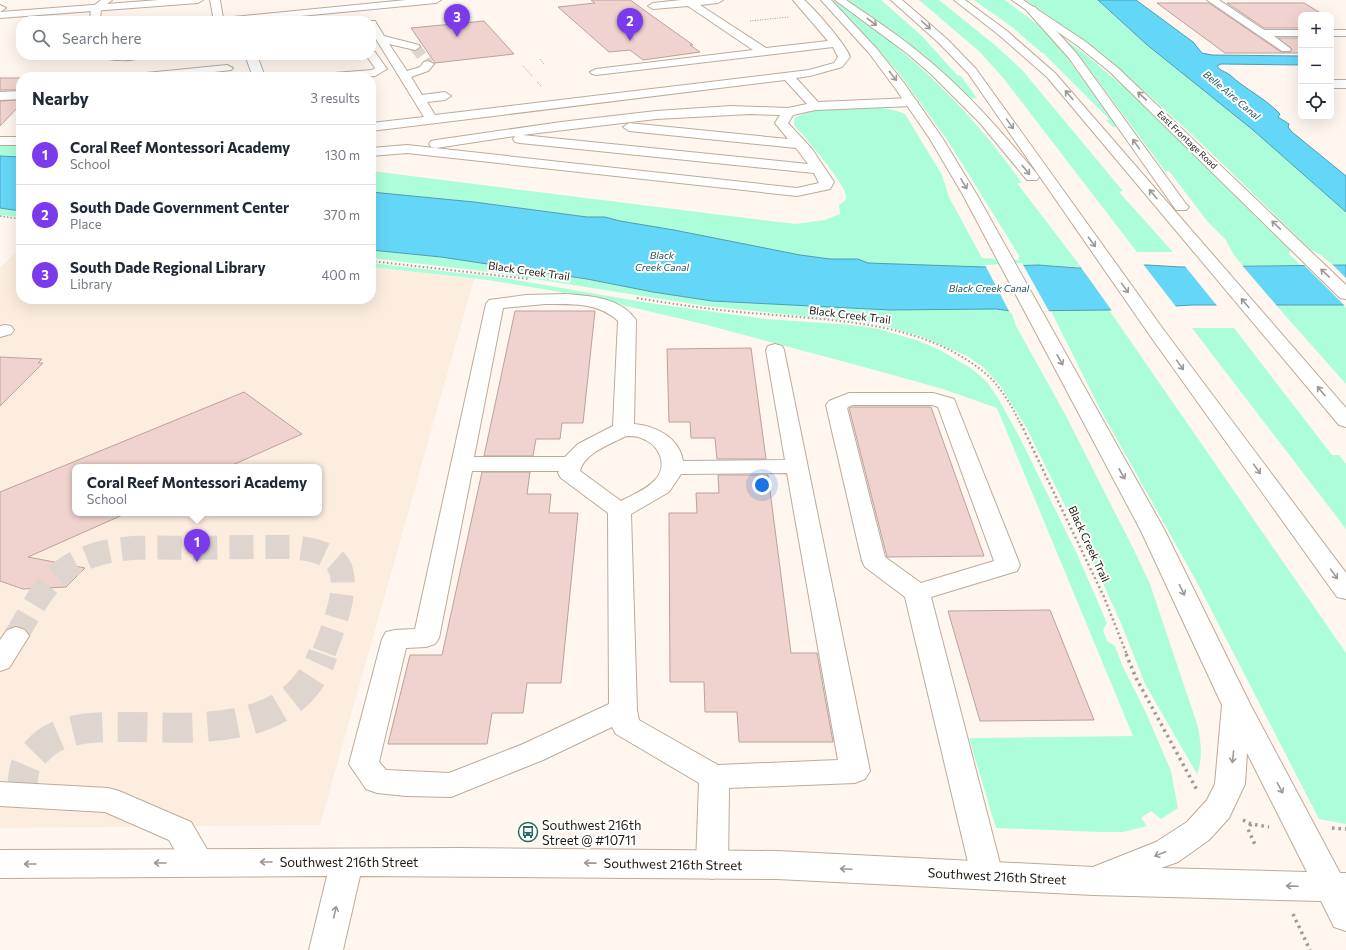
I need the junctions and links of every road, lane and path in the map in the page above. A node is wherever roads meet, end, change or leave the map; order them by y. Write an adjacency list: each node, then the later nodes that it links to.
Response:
1 (128, 0): 14 (main road)
2 (198, 0): 16 (main road)
3 (215, 0): 22 (main road)
4 (436, 0): 18 (main road)
5 (718, 0): 15 (main road)
6 (798, 0): 34 (main road)
7 (818, 0): 26 (main road)
8 (826, 0): 26 (main road)
9 (840, 0): 78 (main road, one-way to 78)
10 (896, 0): 78 (main road, one-way to 78)
11 (959, 0): 77 (main road, one-way to 11)
12 (1017, 0): 19 (main road, East Frontage Road)
13 (1212, 0): 29 (main road)
14 (107, 1): 16 (main road)
15 (688, 1): 17 (main road); 37 (main road)
16 (91, 4): 20 (main road); 21 (main road)
17 (654, 6)
18 (361, 7): 23 (main road); 24 (main road)
19 (1031, 9): 77 (main road, one-way to 19); 81 (main road, East Frontage Road, one-way to 19)
20 (0, 10)
21 (94, 16)
22 (218, 16)
23 (270, 16)
24 (366, 16)
25 (793, 16): 27 (path)
26 (838, 16): 62 (main road, one-way to 62)
27 (750, 21)
28 (376, 32): 33 (main road)
29 (1262, 33): 30 (main road); 36 (main road)
30 (1298, 33)
31 (1334, 33): 32 (main road)
32 (1346, 33)
33 (380, 38): 35 (main road); 49 (main road)
34 (836, 44): 37 (main road); 50 (main road)
35 (415, 47)
36 (1286, 49)
37 (764, 52): 48 (main road)
38 (540, 59): 43 (path)
39 (224, 60): 45 (main road)
40 (253, 60): 46 (main road)
41 (375, 60): 47 (main road)
42 (428, 64): 49 (main road)
43 (544, 64)
44 (523, 66): 51 (path)
45 (228, 72)
46 (257, 72)
47 (376, 72)
48 (596, 72)
49 (404, 75): 56 (main road)
50 (788, 76): 63 (main road); 65 (main road)
51 (533, 77)
52 (537, 82): 57 (path)
53 (1334, 84): 54 (main road)
54 (1346, 84)
55 (424, 85): 56 (main road)
56 (411, 86): 61 (main road)
57 (545, 90)
58 (16, 95): 59 (main road)
59 (0, 96)
60 (445, 96): 61 (main road)
61 (419, 99): 65 (main road)
62 (912, 102): 63 (main road); 95 (main road, one-way to 95)
63 (815, 106): 64 (main road)
64 (784, 118): 66 (main road); 71 (main road)
65 (432, 120): 67 (main road)
66 (580, 123): 68 (main road); 71 (main road)
67 (376, 126)
68 (489, 136): 72 (main road); 74 (main road)
69 (16, 139): 70 (main road)
70 (0, 141)
71 (800, 144): 74 (main road)
72 (407, 149): 73 (main road); 74 (main road)
73 (376, 152)
74 (819, 169)
75 (0, 216): 76 (path)
76 (16, 218)
77 (1179, 223): 84 (main road, one-way to 77)
78 (1079, 226): 91 (main road, one-way to 91)
79 (376, 262): 80 (path, Black Creek Trail)
80 (534, 280)
81 (1346, 294)
82 (635, 298): 98 (path, Black Creek Trail)
83 (775, 350): 88 (main road)
84 (1346, 421)
85 (623, 429): 86 (main road); 87 (main road); 89 (main road)
86 (462, 464): 87 (main road); 96 (main road)
87 (571, 464): 90 (main road)
88 (797, 466): 89 (main road); 97 (main road)
89 (673, 468): 90 (main road)
90 (619, 511): 96 (main road)
91 (1346, 591)
92 (917, 594): 92 (main road); 110 (main road)
93 (8, 636): 94 (main road)
94 (0, 661)
95 (1236, 704): 111 (main road, one-way to 111); 112 (main road, one-way to 112)
96 (623, 710): 97 (main road)
97 (714, 777): 109 (main road)
98 (1197, 791)
99 (0, 794): 107 (main road)
100 (1238, 817): 101 (path)
101 (1251, 824): 102 (path); 105 (path)
102 (1276, 828)
103 (1324, 828): 104 (path)
104 (1346, 830)
105 (1256, 847)
106 (347, 862): 107 (main road, Southwest 216th Street, one-way to 107); 109 (main road, Southwest 216th Street, one-way to 106); 115 (main road, one-way to 106)
107 (199, 863): 108 (main road, Southwest 216th Street, one-way to 108)
108 (0, 864)
109 (712, 865): 110 (main road, Southwest 216th Street, one-way to 109)
110 (987, 875): 111 (main road, Southwest 216th Street)
111 (1093, 881): 112 (main road, Southwest 216th Street, one-way to 111)
112 (1339, 887): 114 (main road)
113 (1292, 914): 116 (path)
114 (1346, 916)
115 (326, 950)
116 (1310, 950)

